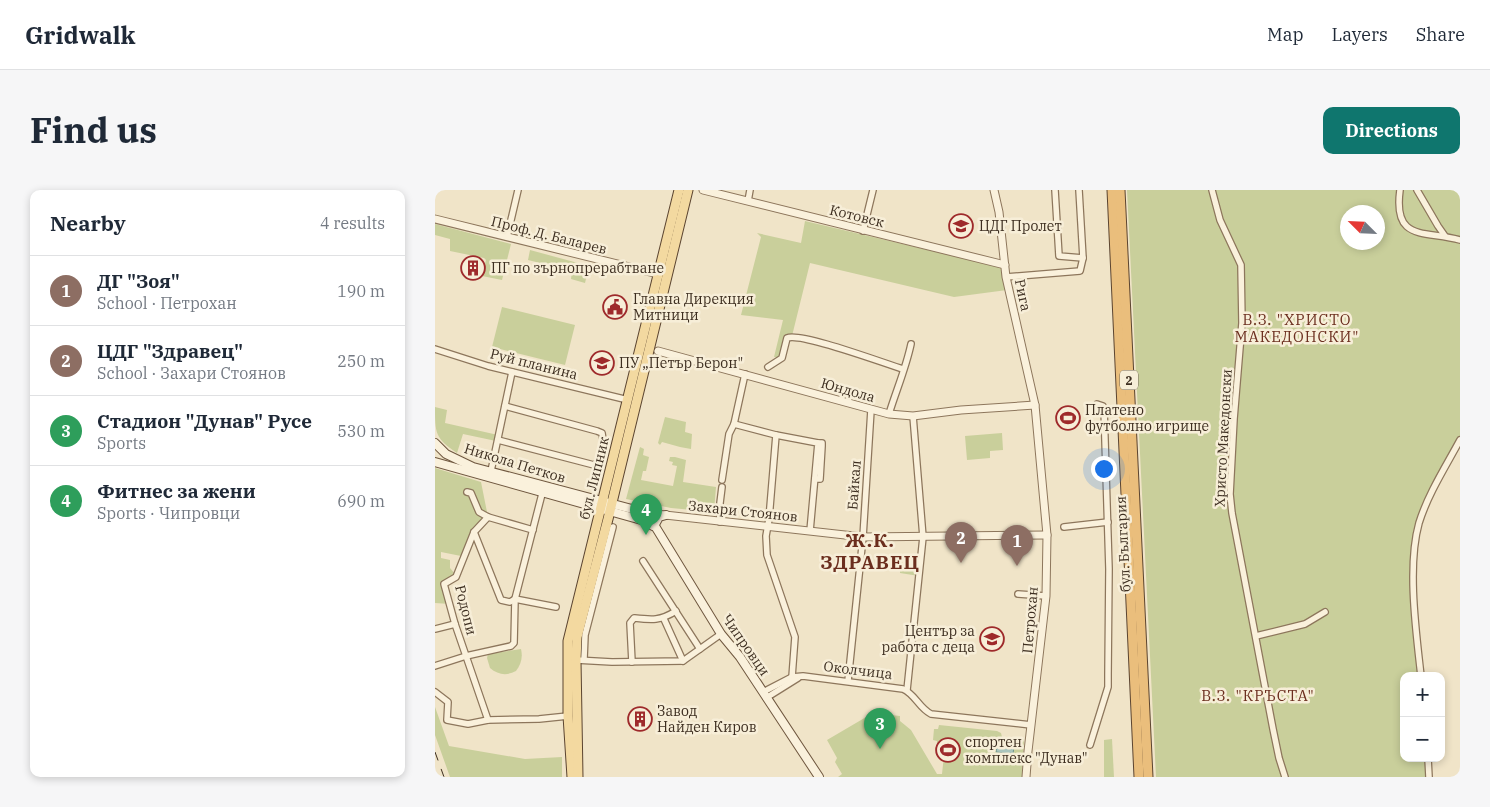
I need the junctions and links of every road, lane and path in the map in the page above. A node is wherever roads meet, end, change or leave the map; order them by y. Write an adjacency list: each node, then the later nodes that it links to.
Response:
1 (517, 190): 19 (street)
2 (679, 190): 23 (main road, бул. Липник)
3 (688, 190): 25 (main road, бул. Липник)
4 (703, 190): 15 (street, Котовск)
5 (750, 190): 15 (street)
6 (873, 190): 17 (street)
7 (995, 190): 22 (street, Рига)
8 (1055, 190): 21 (street)
9 (1079, 190): 21 (street)
10 (1112, 190): 101 (highway, бул. България / 2)
11 (1120, 190): 102 (highway, бул. България / 2)
12 (1212, 190): 78 (street, Христо Македонски)
13 (1401, 190): 18 (street)
14 (1417, 190): 18 (street)
15 (748, 201): 17 (street, Котовск)
16 (435, 219): 19 (street, Проф. Д. Баларев)
17 (863, 231): 22 (street, Котовск)
18 (1445, 236): 20 (street)
19 (507, 237): 23 (street, Проф. Д. Баларев)
20 (1460, 240)
21 (1083, 258): 24 (street)
22 (1005, 265): 24 (street, Рига)
23 (657, 274): 34 (main road, бул. Липник)
24 (1007, 277): 36 (street, Рига)
25 (651, 343): 28 (street); 29 (main road, бул. Липник)
26 (911, 344): 31 (street)
27 (435, 349): 32 (street, Руй планина)
28 (658, 351): 29 (street); 33 (street, Юндола)
29 (648, 355): 51 (main road, бул. Липник)
30 (768, 367): 31 (street)
31 (903, 369): 39 (street)
32 (512, 372): 34 (street, Руй планина); 37 (street)
33 (745, 374): 38 (street, Юндола); 41 (street)
34 (628, 400): 50 (main road, бул. Липник)
35 (1097, 404): 56 (street)
36 (1035, 405): 40 (street, Юндола); 64 (street, Петрохан)
37 (505, 406): 43 (street); 43 (street)
38 (871, 410): 39 (street, Юндола); 65 (street, Байкал)
39 (889, 414): 40 (street, Юндола)
40 (913, 416): 66 (street)
41 (734, 424): 42 (street); 55 (street)
42 (776, 435): 60 (street); 62 (street)
43 (497, 440): 47 (street)
44 (1460, 440): 85 (street)
45 (435, 443): 47 (main road, Никола Петков)
46 (435, 462): 48 (main road, Никола Петков)
47 (491, 471): 48 (main road, Никола Петков)
48 (543, 489): 50 (main road, Никола Петков); 61 (street)
49 (467, 492): 54 (street)
50 (601, 505): 51 (main road, Никола Петков); 92 (main road, бул. Липник)
51 (610, 508): 52 (main road, Никола Петков); 57 (main road, Никола Петков); 81 (main road, бул. Липник)
52 (647, 514): 53 (street, Захари Стоянов); 57 (main road)
53 (666, 515): 55 (street, Захари Стоянов); 57 (main road)
54 (487, 517): 61 (street); 63 (street, Родопи)
55 (720, 522): 60 (street, Захари Стоянов)
56 (1108, 522): 58 (street); 95 (street)
57 (654, 526): 77 (main road, Чипровци)
58 (1064, 526)
59 (613, 527): 81 (street)
60 (768, 527): 62 (street, Захари Стоянов); 87 (street)
61 (533, 530): 70 (street)
62 (811, 531): 65 (street, Захари Стоянов)
63 (474, 532): 70 (street); 75 (street, Родопи)
64 (1047, 535): 66 (street, Захари Стоянов); 69 (street, Петрохан)
65 (863, 537): 66 (street, Захари Стоянов); 88 (street, Байкал)
66 (923, 537): 89 (street)
67 (643, 561): 72 (street)
68 (1018, 594): 69 (street)
69 (1046, 596): 94 (street, Петрохан)
70 (515, 599): 71 (street); 80 (street)
71 (556, 608)
72 (676, 611): 74 (street); 79 (street)
73 (1325, 612): 78 (street)
74 (664, 619): 82 (street); 83 (street)
75 (455, 624): 76 (street); 80 (street, Родопи)
76 (435, 629)
77 (721, 634): 79 (street); 91 (main road, Чипровци)
78 (1256, 636): 103 (street, Христо Македонски)
79 (700, 648): 82 (street)
80 (466, 656): 84 (street); 93 (street, Родопи)
81 (580, 659): 83 (street); 98 (main road, бул. Липник)
82 (683, 661): 83 (street)
83 (632, 662)
84 (435, 666)
85 (1421, 672)
86 (803, 676): 87 (street); 88 (street, Околчица); 91 (street, Околчица)
87 (792, 677): 91 (street)
88 (848, 681): 89 (street, Околчица)
89 (907, 690): 94 (street, Околчица)
90 (435, 692): 93 (street)
91 (765, 695): 99 (main road, Чипровци)
92 (568, 716): 93 (street); 97 (main road, бул. Липник)
93 (488, 720)
94 (1031, 725): 100 (street, Петрохан)
95 (1090, 745)
96 (1428, 762): 104 (street)
97 (571, 777)
98 (578, 777)
99 (819, 777)
100 (1026, 777)
101 (1139, 777)
102 (1147, 777)
103 (1285, 777)
104 (1429, 777)

